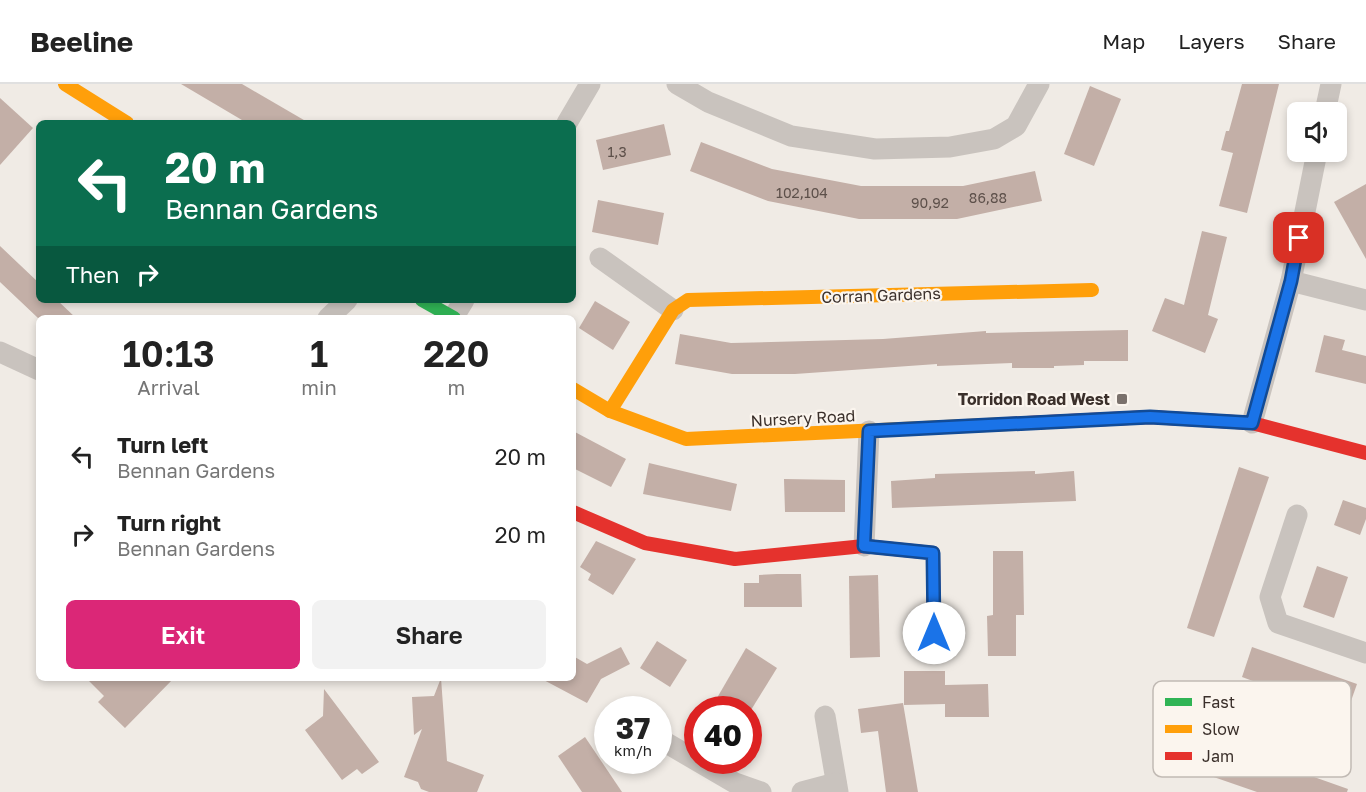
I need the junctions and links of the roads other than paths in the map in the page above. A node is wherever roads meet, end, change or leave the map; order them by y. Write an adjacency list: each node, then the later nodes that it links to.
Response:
1 (66, 84): 7 (street)
2 (590, 84): 8 (street)
3 (677, 84): 4 (street)
4 (1039, 84)
5 (1330, 84): 6 (street)
6 (1327, 102)
7 (122, 120)
8 (569, 120)
9 (1315, 162): 11 (street)
10 (600, 258): 16 (street)
11 (1291, 281): 13 (street); 23 (street)
12 (1092, 290): 16 (street, Corran Gardens)
13 (1366, 300)
14 (344, 303): 17 (street)
15 (427, 303): 18 (street)
16 (673, 310): 22 (street)
17 (331, 315)
18 (449, 315)
19 (0, 352): 20 (street)
20 (36, 369)
21 (576, 390): 22 (street, Nursery Road)
22 (610, 411): 24 (street, Nursery Road)
23 (1252, 423): 24 (street, Nursery Road); 25 (street, Nursery Road)
24 (869, 431): 28 (street)
25 (1366, 453)
26 (576, 513): 28 (street)
27 (1297, 515): 30 (street)
28 (864, 546): 29 (street)
29 (934, 633)
30 (1366, 654)
31 (825, 716): 33 (street)
32 (672, 746): 34 (street)
33 (837, 788): 35 (street)
34 (761, 792)
35 (802, 792)

